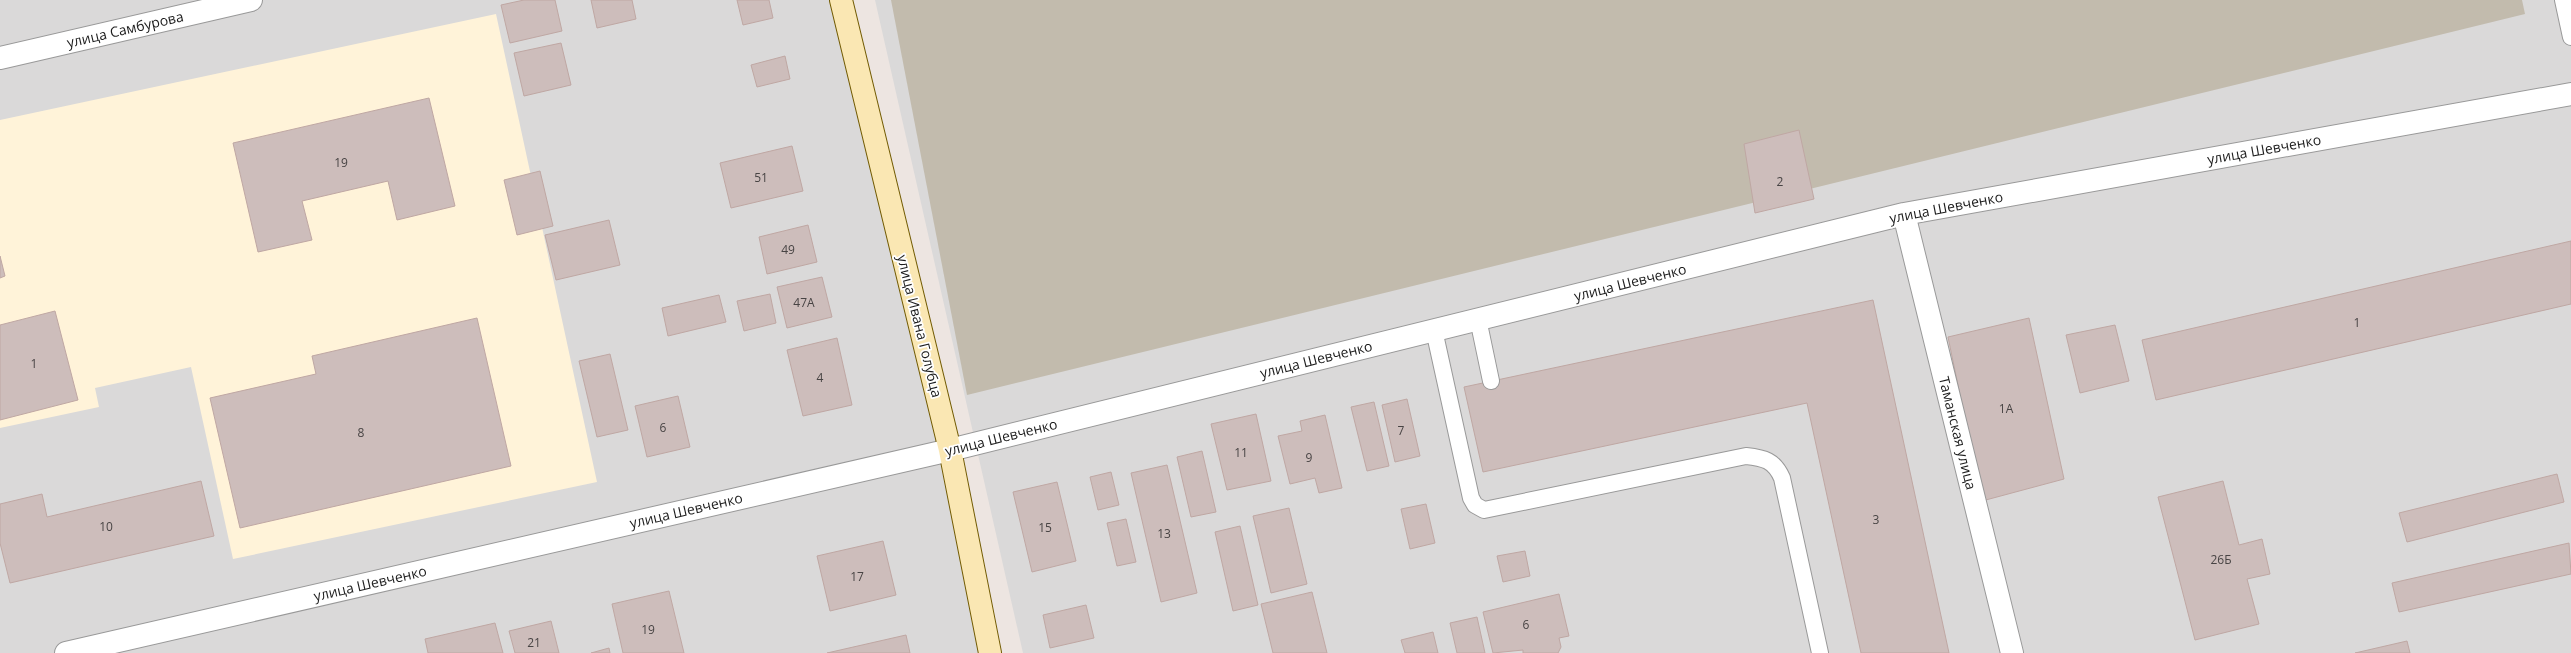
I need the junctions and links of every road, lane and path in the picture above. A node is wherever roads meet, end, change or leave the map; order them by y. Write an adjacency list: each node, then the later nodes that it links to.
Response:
1 (251, 0): 5 (street, улица Самбурова)
2 (841, 0): 11 (street, улица Ивана Голубца)
3 (2563, 0): 4 (lane)
4 (2571, 37)
5 (0, 58)
6 (2571, 94): 7 (street, улица Шевченко)
7 (1904, 214): 8 (street, улица Шевченко); 15 (street, Таманская улица)
8 (1478, 319): 9 (street, улица Шевченко); 10 (lane)
9 (1434, 330): 11 (street, улица Шевченко); 14 (lane)
10 (1491, 381)
11 (950, 450): 12 (street, улица Шевченко); 13 (street, улица Ивана Голубца)
12 (66, 653)
13 (990, 653)
14 (1820, 653)
15 (2012, 653)

